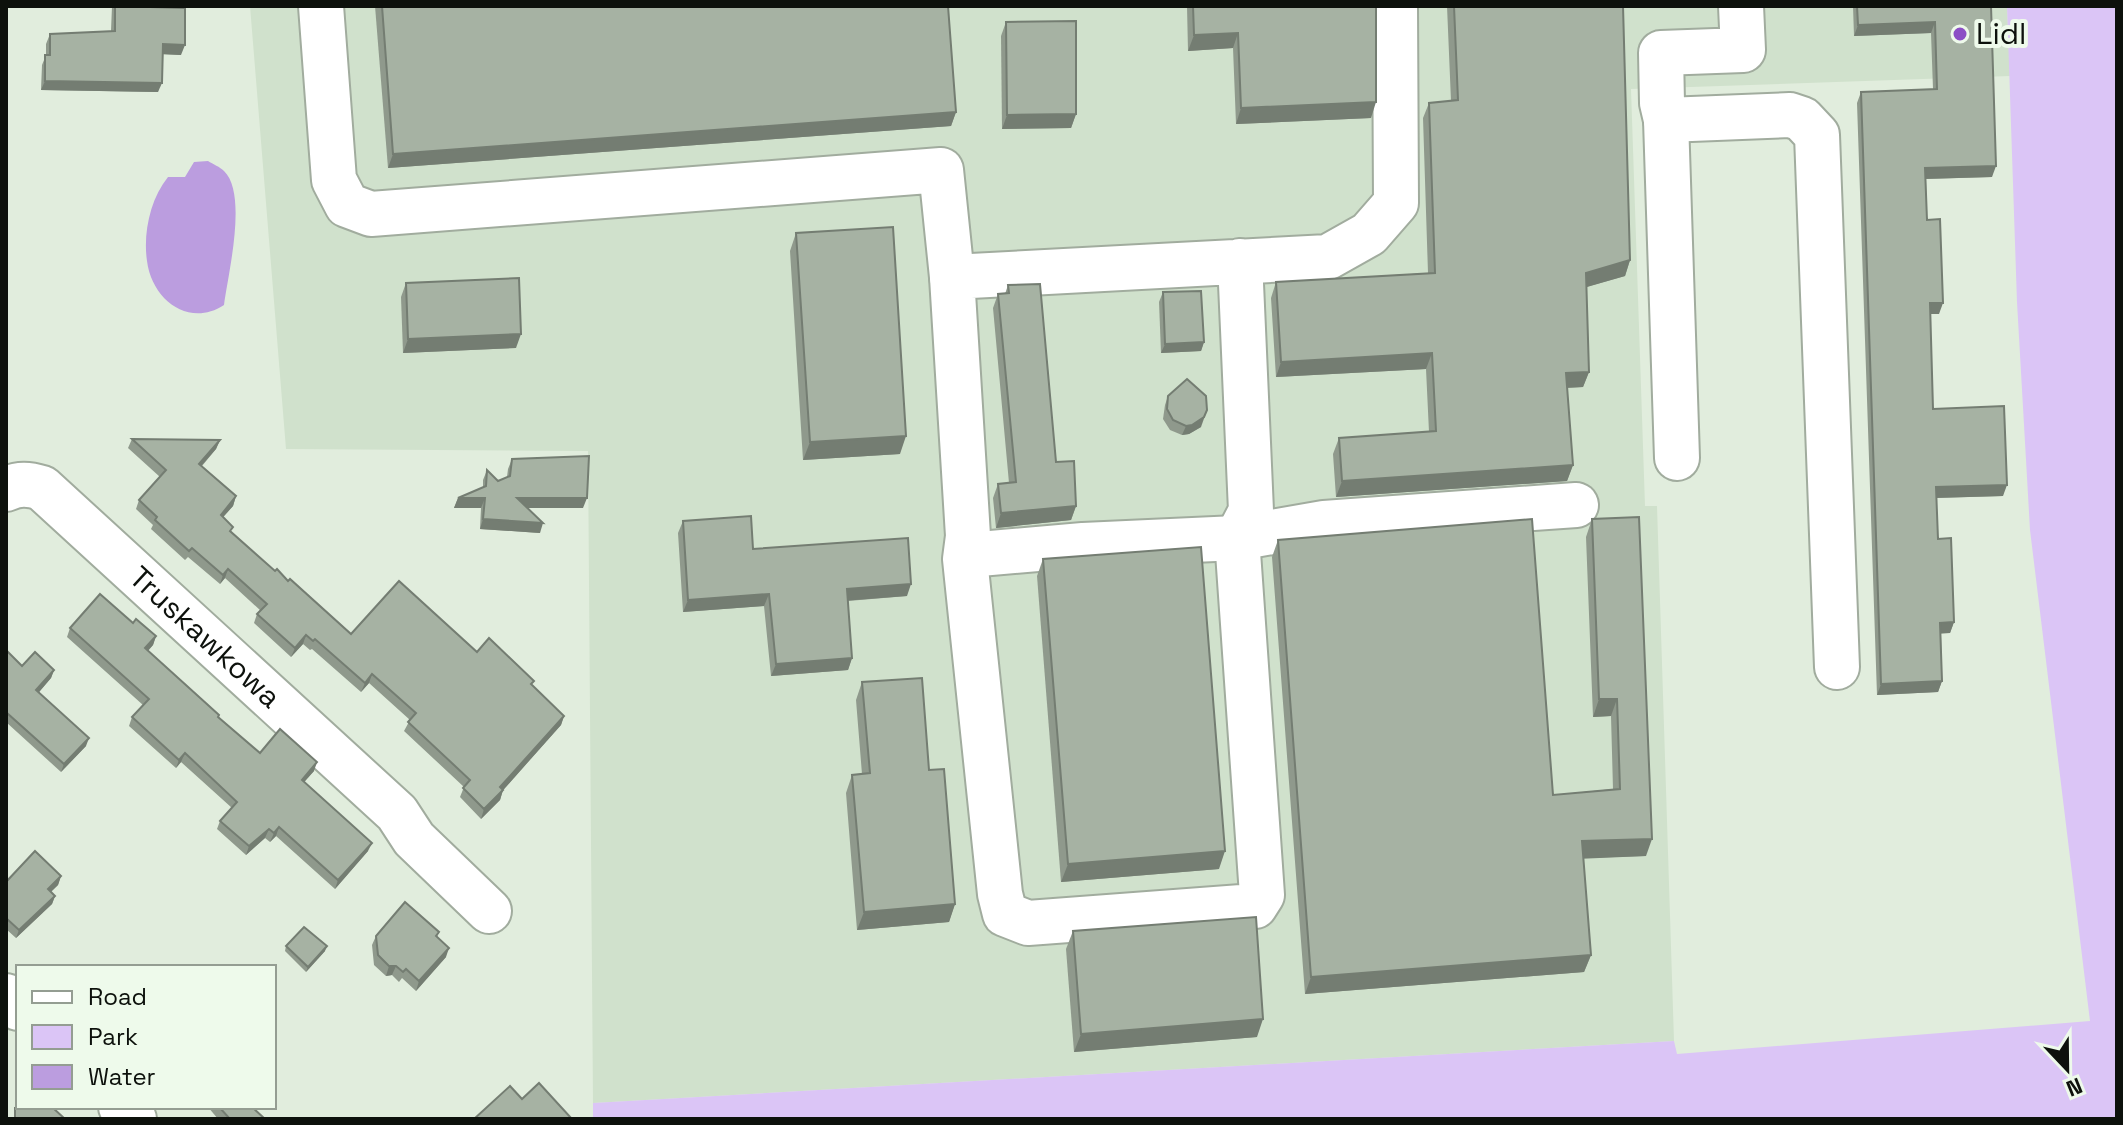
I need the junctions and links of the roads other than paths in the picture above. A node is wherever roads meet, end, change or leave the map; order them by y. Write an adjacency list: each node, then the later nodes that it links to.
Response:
1 (321, 6): 6 (street)
2 (1395, 6): 5 (street)
3 (1741, 6): 4 (street)
4 (1666, 120): 7 (street); 12 (street)
5 (1240, 261): 6 (street); 10 (street)
6 (952, 277): 11 (street)
7 (1677, 458)
8 (6, 489): 13 (street, Truskawkowa)
9 (1576, 505): 10 (street)
10 (1237, 538): 11 (street); 11 (street)
11 (968, 555)
12 (1837, 667)
13 (489, 911)

